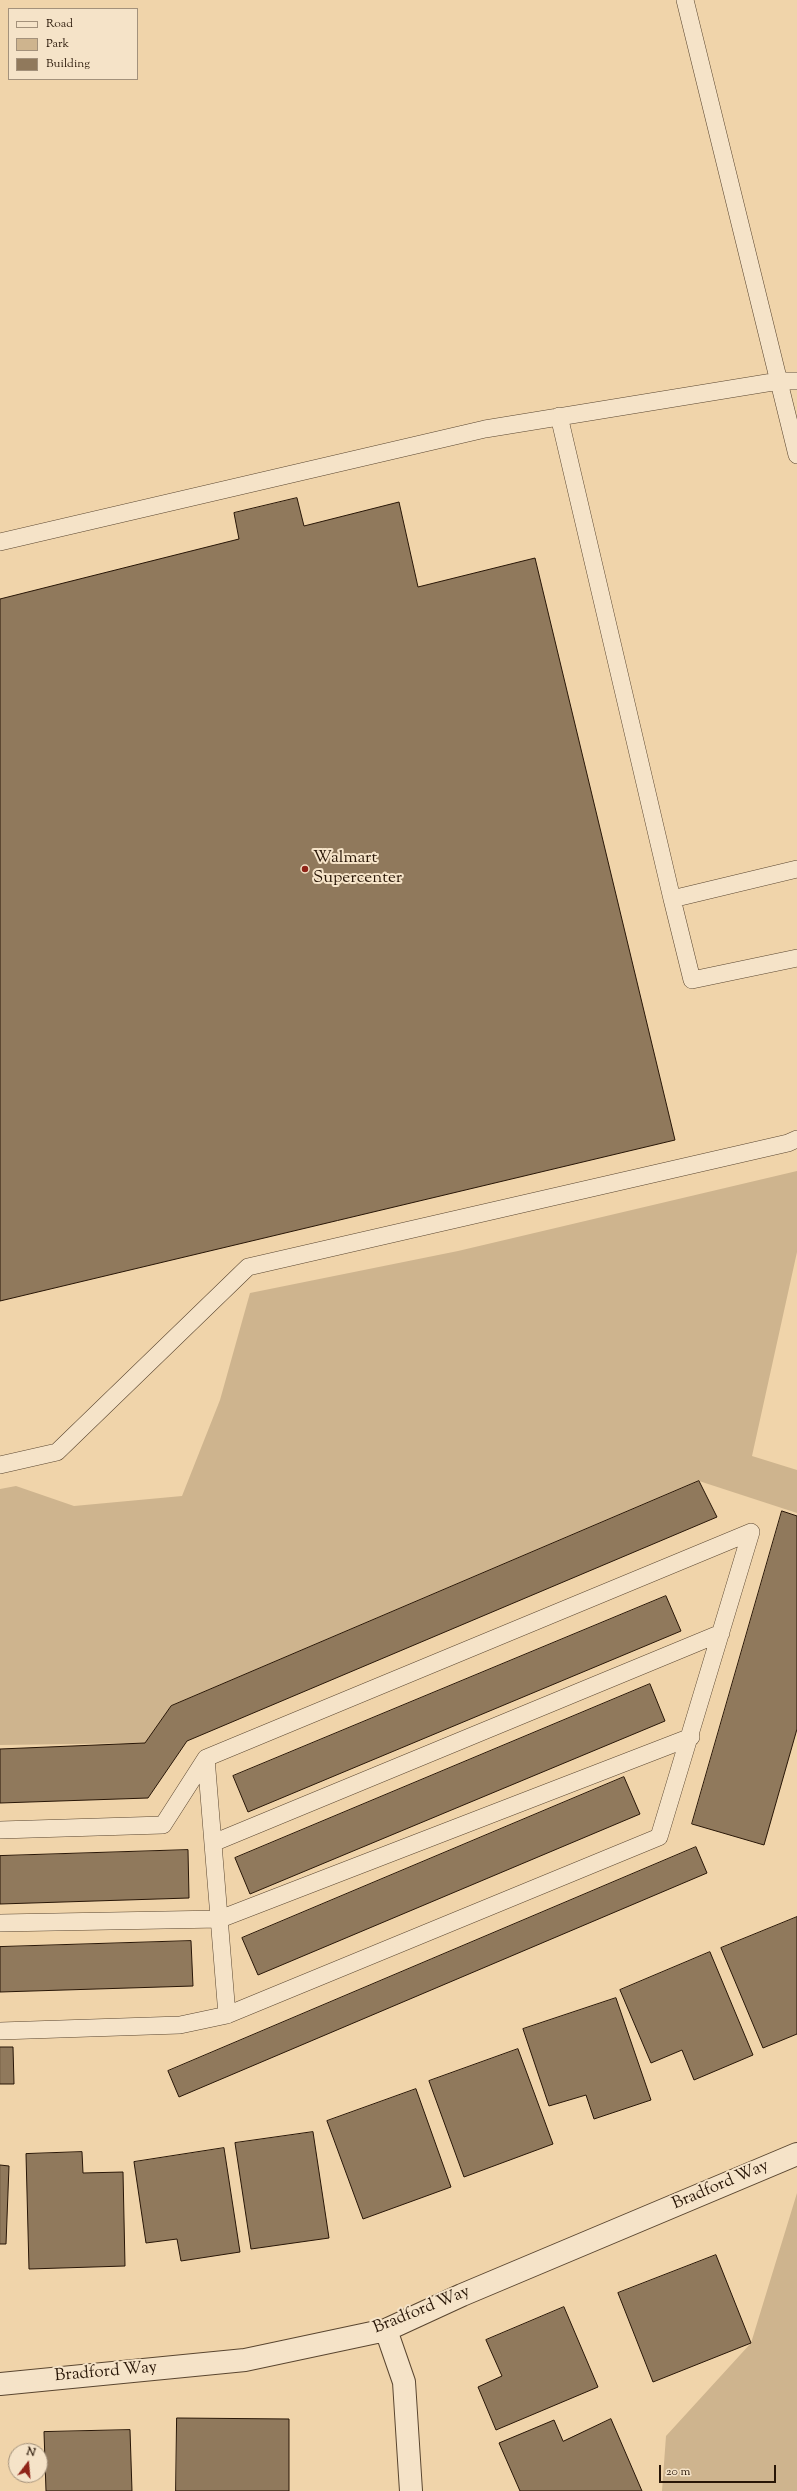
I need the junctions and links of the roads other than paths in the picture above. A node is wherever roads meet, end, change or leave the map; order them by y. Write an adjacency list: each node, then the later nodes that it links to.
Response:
1 (685, 0): 2 (lane)
2 (778, 381): 3 (lane); 4 (lane); 5 (lane)
3 (797, 381)
4 (559, 416): 6 (lane); 8 (lane)
5 (797, 456)
6 (0, 542)
7 (797, 869): 8 (lane)
8 (672, 899): 9 (lane)
9 (797, 958)
10 (797, 1139): 11 (lane)
11 (0, 1465)
12 (721, 1633): 13 (lane); 14 (lane); 16 (lane)
13 (691, 1737): 17 (lane); 19 (lane)
14 (206, 1758): 15 (lane); 16 (lane)
15 (0, 1830)
16 (213, 1843): 17 (lane)
17 (220, 1919): 18 (lane); 19 (lane)
18 (0, 1923)
19 (227, 2015): 20 (lane)
20 (0, 2031)
21 (797, 2154): 22 (street, Bradford Way)
22 (386, 2330): 23 (street, Bradford Way); 24 (street)
23 (0, 2384)
24 (412, 2491)

